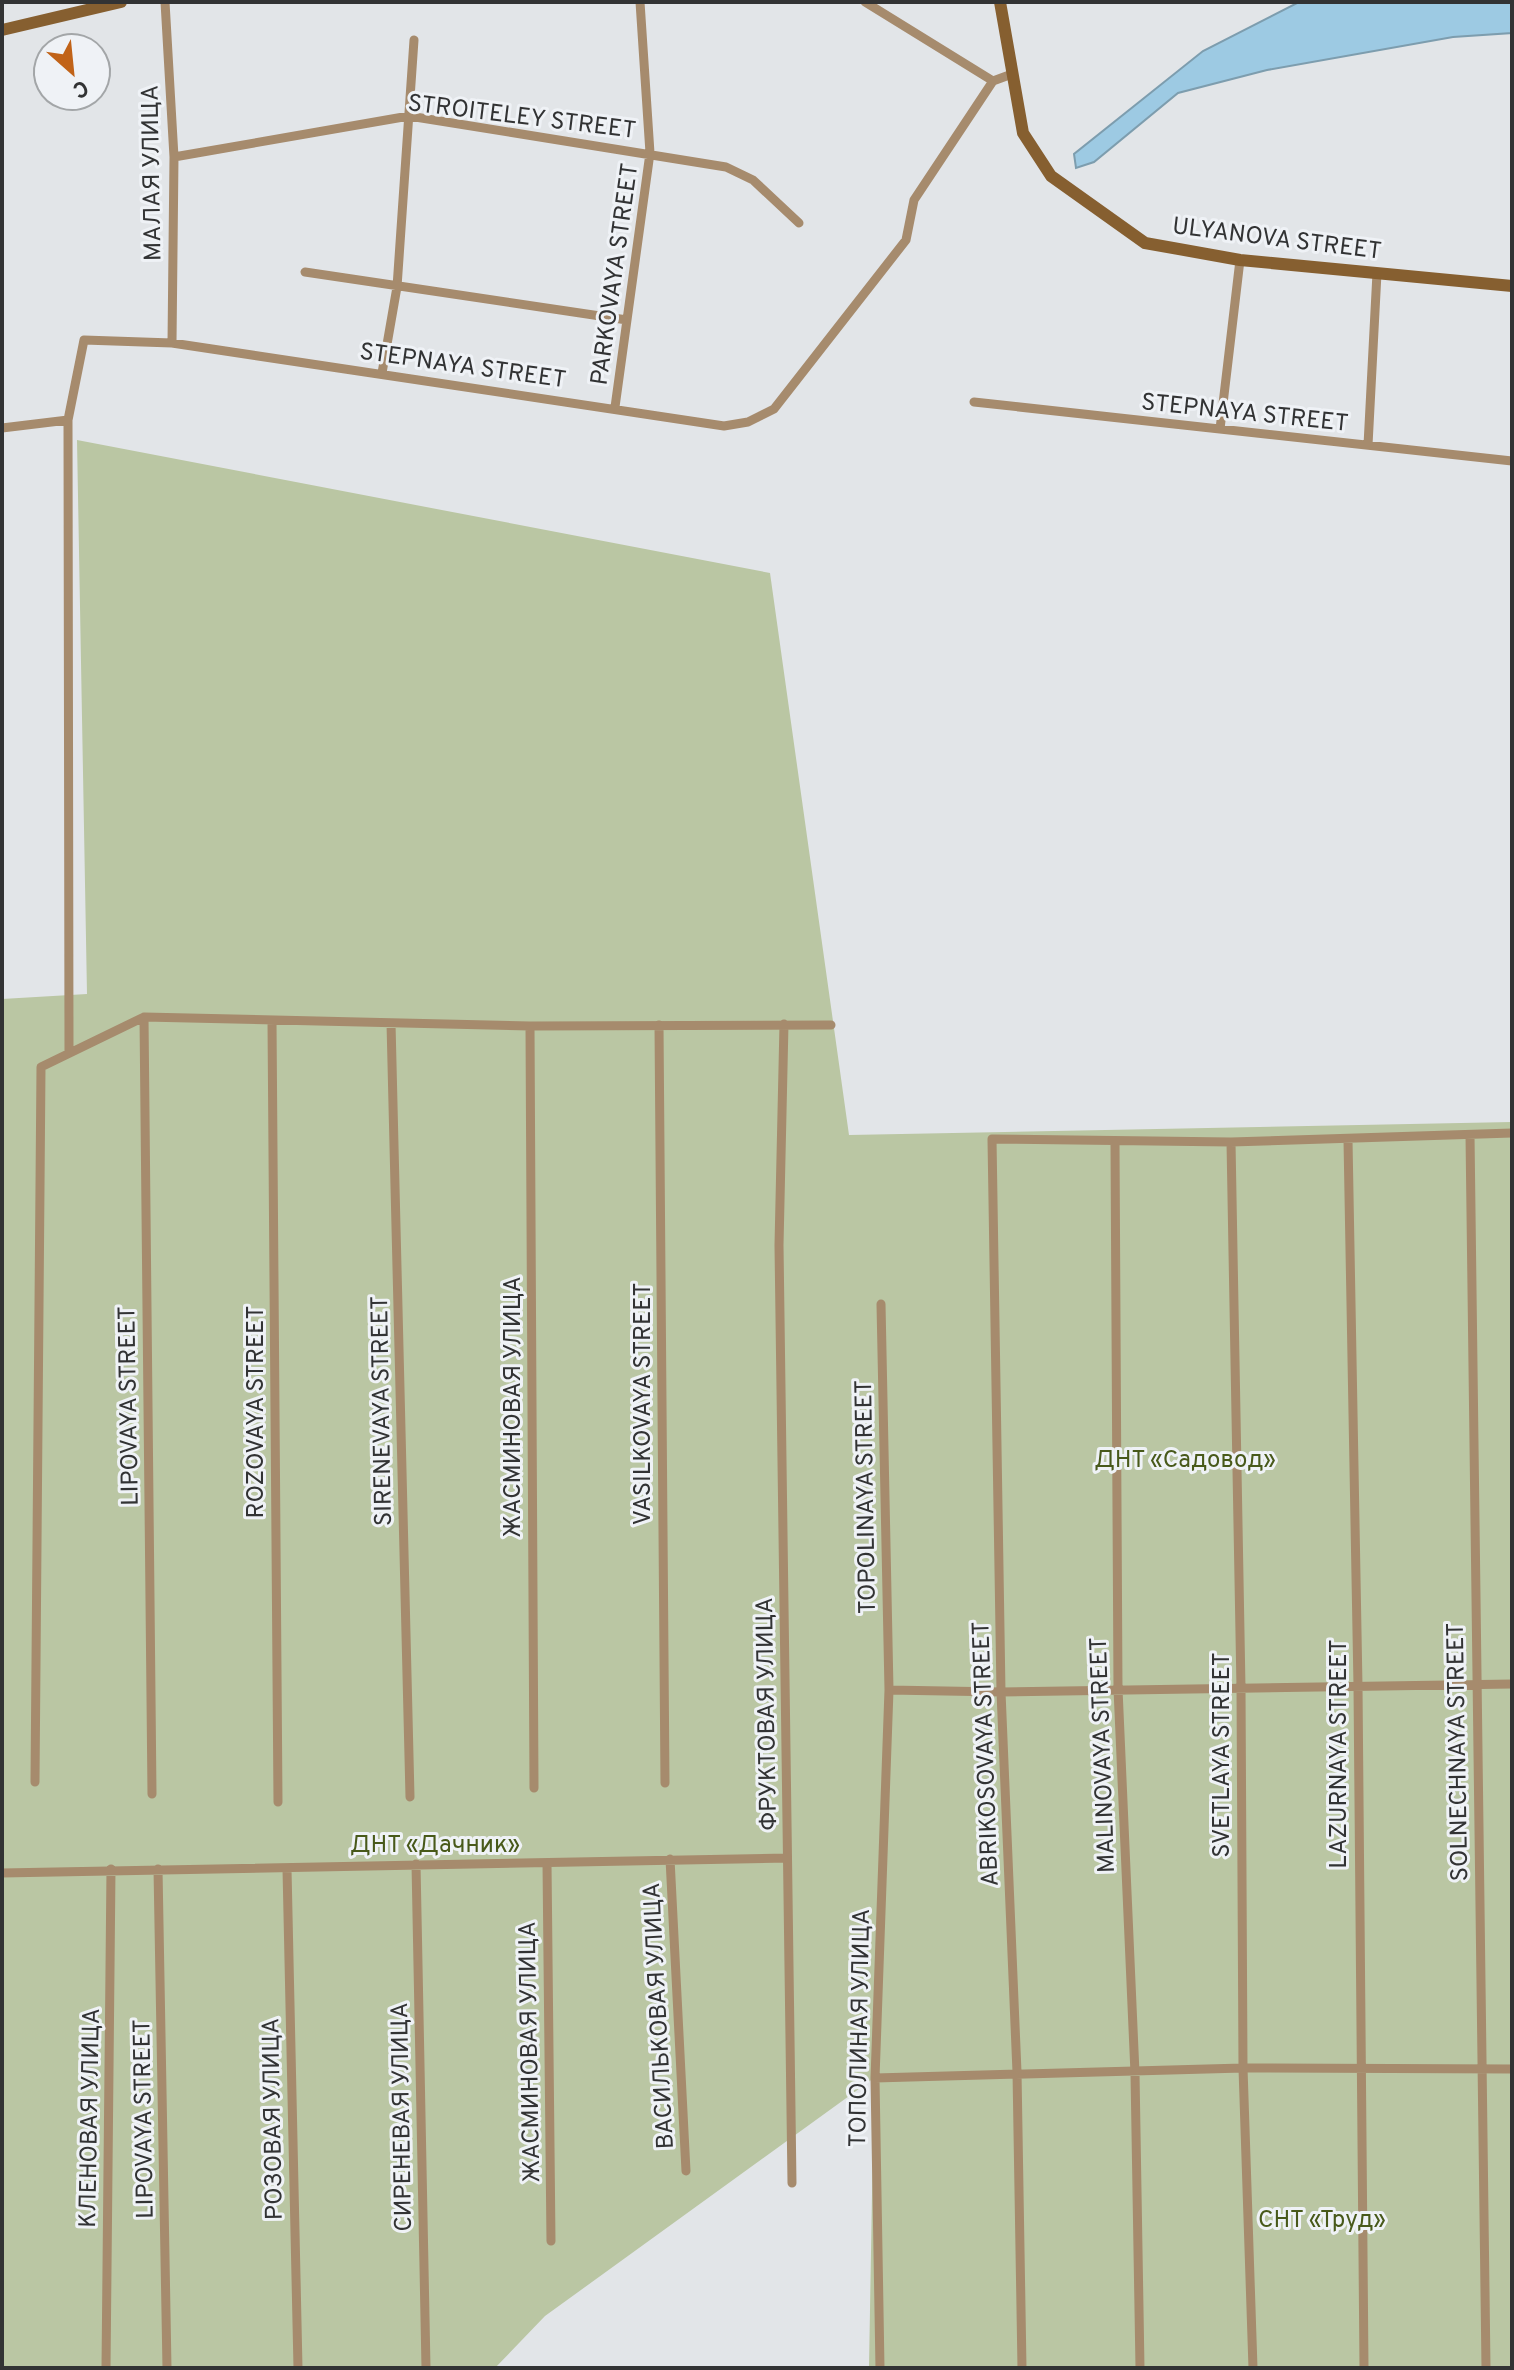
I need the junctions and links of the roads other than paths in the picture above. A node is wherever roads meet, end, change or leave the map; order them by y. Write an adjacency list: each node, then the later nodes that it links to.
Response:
1 (121, 2): 6 (street)
2 (165, 2): 12 (street, МАЛАЯ УЛИЦА)
3 (640, 2): 11 (street, PARKOVAYA STREET)
4 (865, 2): 9 (street)
5 (1000, 2): 8 (street, ULYANOVA STREET)
6 (2, 30)
7 (414, 40): 10 (street)
8 (1012, 74): 9 (street); 14 (street, ULYANOVA STREET)
9 (993, 81): 23 (street, STEPNAYA STREET)
10 (409, 116): 11 (street, STROITELEY STREET); 12 (street, STROITELEY STREET); 18 (street)
11 (650, 153): 13 (street, STROITELEY STREET); 19 (street, PARKOVAYA STREET)
12 (174, 157): 20 (street, МАЛАЯ УЛИЦА)
13 (799, 223)
14 (1240, 260): 16 (street, ULYANOVA STREET); 26 (street)
15 (305, 272): 18 (street)
16 (1377, 273): 17 (street, ULYANOVA STREET); 27 (street)
17 (1512, 286)
18 (397, 287): 19 (street); 21 (street)
19 (627, 320): 23 (street, PARKOVAYA STREET)
20 (172, 343): 21 (street, STEPNAYA STREET); 24 (street, STEPNAYA STREET)
21 (382, 373): 23 (street, STEPNAYA STREET)
22 (974, 402): 26 (street, STEPNAYA STREET)
23 (615, 407)
24 (68, 420): 25 (street); 36 (street)
25 (2, 428)
26 (1220, 429): 27 (street, STEPNAYA STREET)
27 (1368, 445): 28 (street, STEPNAYA STREET)
28 (1512, 461)
29 (144, 1017): 30 (street); 36 (street); 53 (street, LIPOVAYA STREET)
30 (272, 1021): 31 (street); 55 (street, ROZOVAYA STREET)
31 (391, 1023): 35 (street); 54 (street, SIRENEVAYA STREET)
32 (784, 1024): 33 (street); 34 (street); 56 (street, ФРУКТОВАЯ УЛИЦА)
33 (659, 1025): 35 (street); 51 (street, VASILKOVAYA STREET)
34 (831, 1025)
35 (530, 1026): 52 (street, ЖАСМИНОВАЯ УЛИЦА)
36 (69, 1053): 50 (street)
37 (1512, 1133): 38 (street)
38 (1470, 1135): 39 (street); 43 (street, SOLNECHNAYA STREET)
39 (1348, 1140): 41 (street); 45 (street, LAZURNAYA STREET)
40 (1115, 1141): 41 (street); 47 (street, MALINOVAYA STREET); 49 (street, ABRIKOSOVAYA STREET)
41 (1231, 1142): 46 (street, SVETLAYA STREET)
42 (881, 1304): 48 (street, TOPOLINAYA STREET)
43 (1477, 1684): 44 (street); 45 (street); 67 (street, SOLNECHNAYA STREET)
44 (1512, 1684)
45 (1358, 1686): 46 (street); 65 (street, LAZURNAYA STREET)
46 (1241, 1688): 47 (street); 64 (street, SVETLAYA STREET)
47 (1118, 1689): 49 (street); 69 (street, MALINOVAYA STREET)
48 (889, 1690): 49 (street); 70 (street, ТОПОЛИНАЯ УЛИЦА)
49 (1001, 1692): 68 (street, ABRIKOSOVAYA STREET)
50 (35, 1782)
51 (665, 1783)
52 (534, 1788)
53 (152, 1794)
54 (410, 1797)
55 (278, 1802)
56 (787, 1858): 57 (street); 72 (street, ФРУКТОВАЯ УЛИЦА)
57 (670, 1859): 58 (street); 71 (street, ВАСИЛЬКОВАЯ УЛИЦА)
58 (547, 1863): 59 (street); 73 (street, ЖАСМИНОВАЯ УЛИЦА)
59 (416, 1864): 62 (street); 77 (street, СИРЕНЕВАЯ УЛИЦА)
60 (111, 1869): 61 (street); 63 (street); 74 (street, КЛЕНОВАЯ УЛИЦА)
61 (158, 1869): 62 (street); 75 (street, LIPOVAYA STREET)
62 (287, 1869): 76 (street, РОЗОВАЯ УЛИЦА)
63 (2, 1873)
64 (1243, 2068): 65 (street); 69 (street); 81 (street, SVETLAYA STREET)
65 (1360, 2068): 67 (street); 82 (street, LAZURNAYA STREET)
66 (1512, 2069): 67 (street)
67 (1480, 2070): 83 (street, SOLNECHNAYA STREET)
68 (1017, 2072): 69 (street); 70 (street); 79 (street, ABRIKOSOVAYA STREET)
69 (1135, 2073): 80 (street, MALINOVAYA STREET)
70 (875, 2078): 78 (street, ТОПОЛИНАЯ УЛИЦА)
71 (686, 2171)
72 (792, 2183)
73 (551, 2241)
74 (106, 2368)
75 (167, 2368)
76 (298, 2368)
77 (426, 2368)
78 (880, 2368)
79 (1022, 2368)
80 (1140, 2368)
81 (1253, 2368)
82 (1364, 2368)
83 (1486, 2368)

